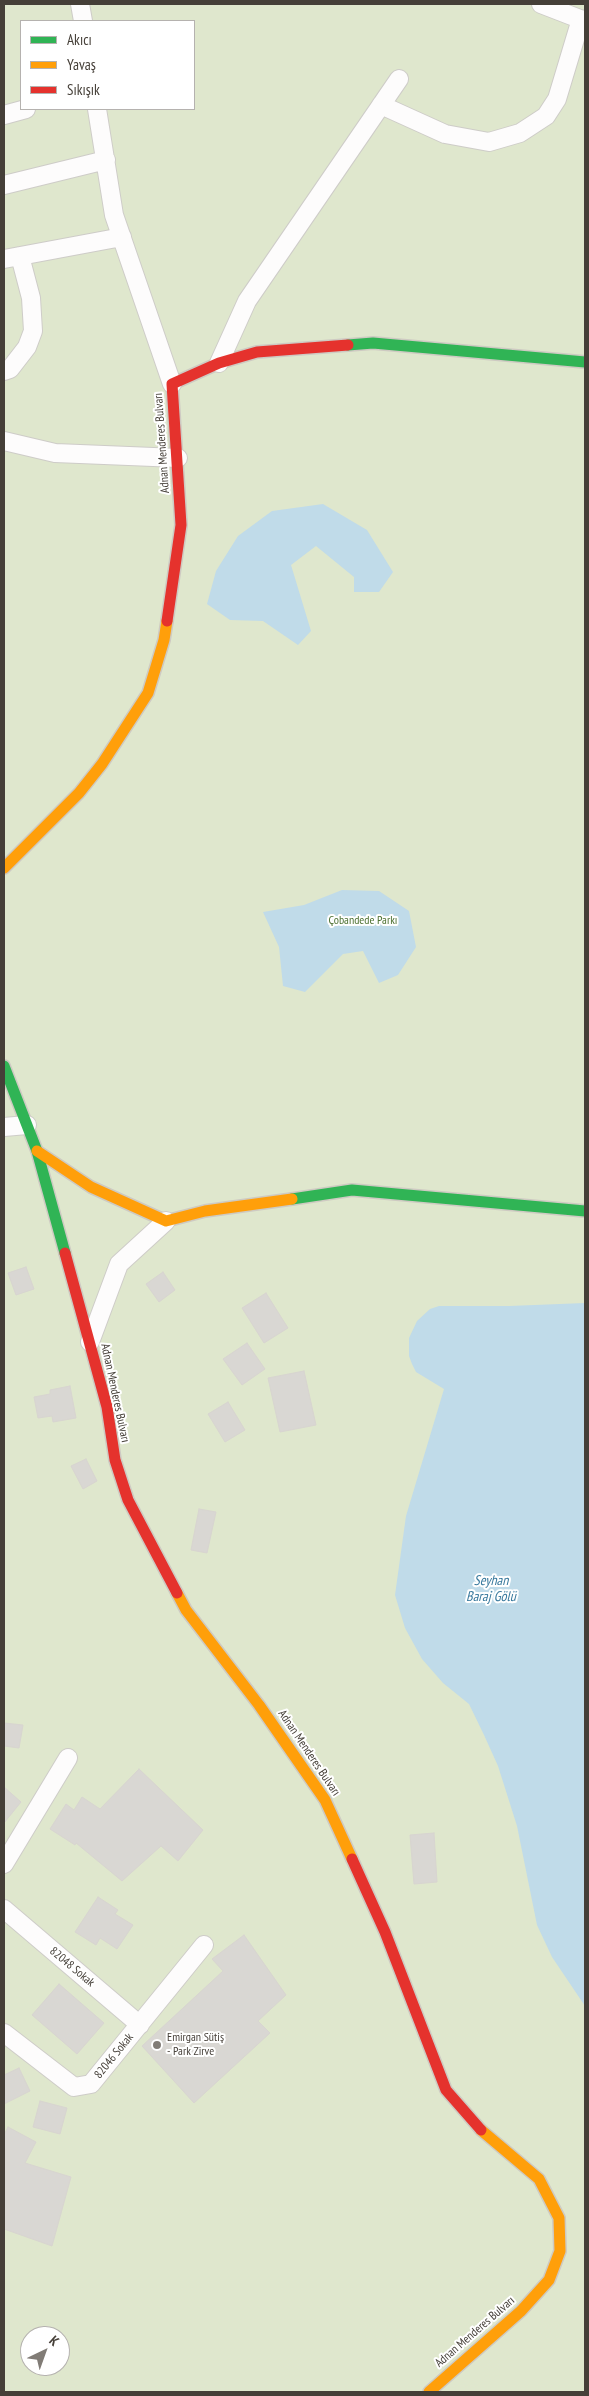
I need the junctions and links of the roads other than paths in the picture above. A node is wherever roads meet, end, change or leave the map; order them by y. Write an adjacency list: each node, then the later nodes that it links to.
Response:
1 (80, 4): 3 (street)
2 (541, 4): 4 (street)
3 (83, 20)
4 (583, 20): 6 (street)
5 (399, 79): 6 (street)
6 (381, 105): 15 (street)
7 (22, 110): 9 (street)
8 (97, 110): 10 (street)
9 (4, 115)
10 (106, 160): 11 (street); 12 (street)
11 (4, 185)
12 (122, 237): 13 (street); 17 (street)
13 (12, 258): 16 (street)
14 (585, 360): 15 (main road, Adnan Menderes Bulvarı)
15 (219, 363): 17 (main road, Adnan Menderes Bulvarı)
16 (4, 371)
17 (172, 384): 19 (main road, Adnan Menderes Bulvarı)
18 (4, 440): 19 (street)
19 (178, 458): 20 (main road, Adnan Menderes Bulvarı)
20 (4, 868)
21 (4, 1066): 22 (main road, Adnan Menderes Bulvarı)
22 (27, 1125): 23 (street); 24 (main road, Adnan Menderes Bulvarı)
23 (4, 1127)
24 (37, 1152): 26 (main road); 27 (main road, Adnan Menderes Bulvarı)
25 (585, 1211): 26 (main road)
26 (166, 1221): 27 (street)
27 (90, 1342): 34 (main road, Adnan Menderes Bulvarı)
28 (68, 1758): 29 (street)
29 (4, 1864)
30 (4, 1909): 32 (street, 82048 Sokak)
31 (204, 1945): 32 (street, 82046 Sokak)
32 (140, 2024): 33 (street, 82046 Sokak)
33 (4, 2033)
34 (429, 2392)

